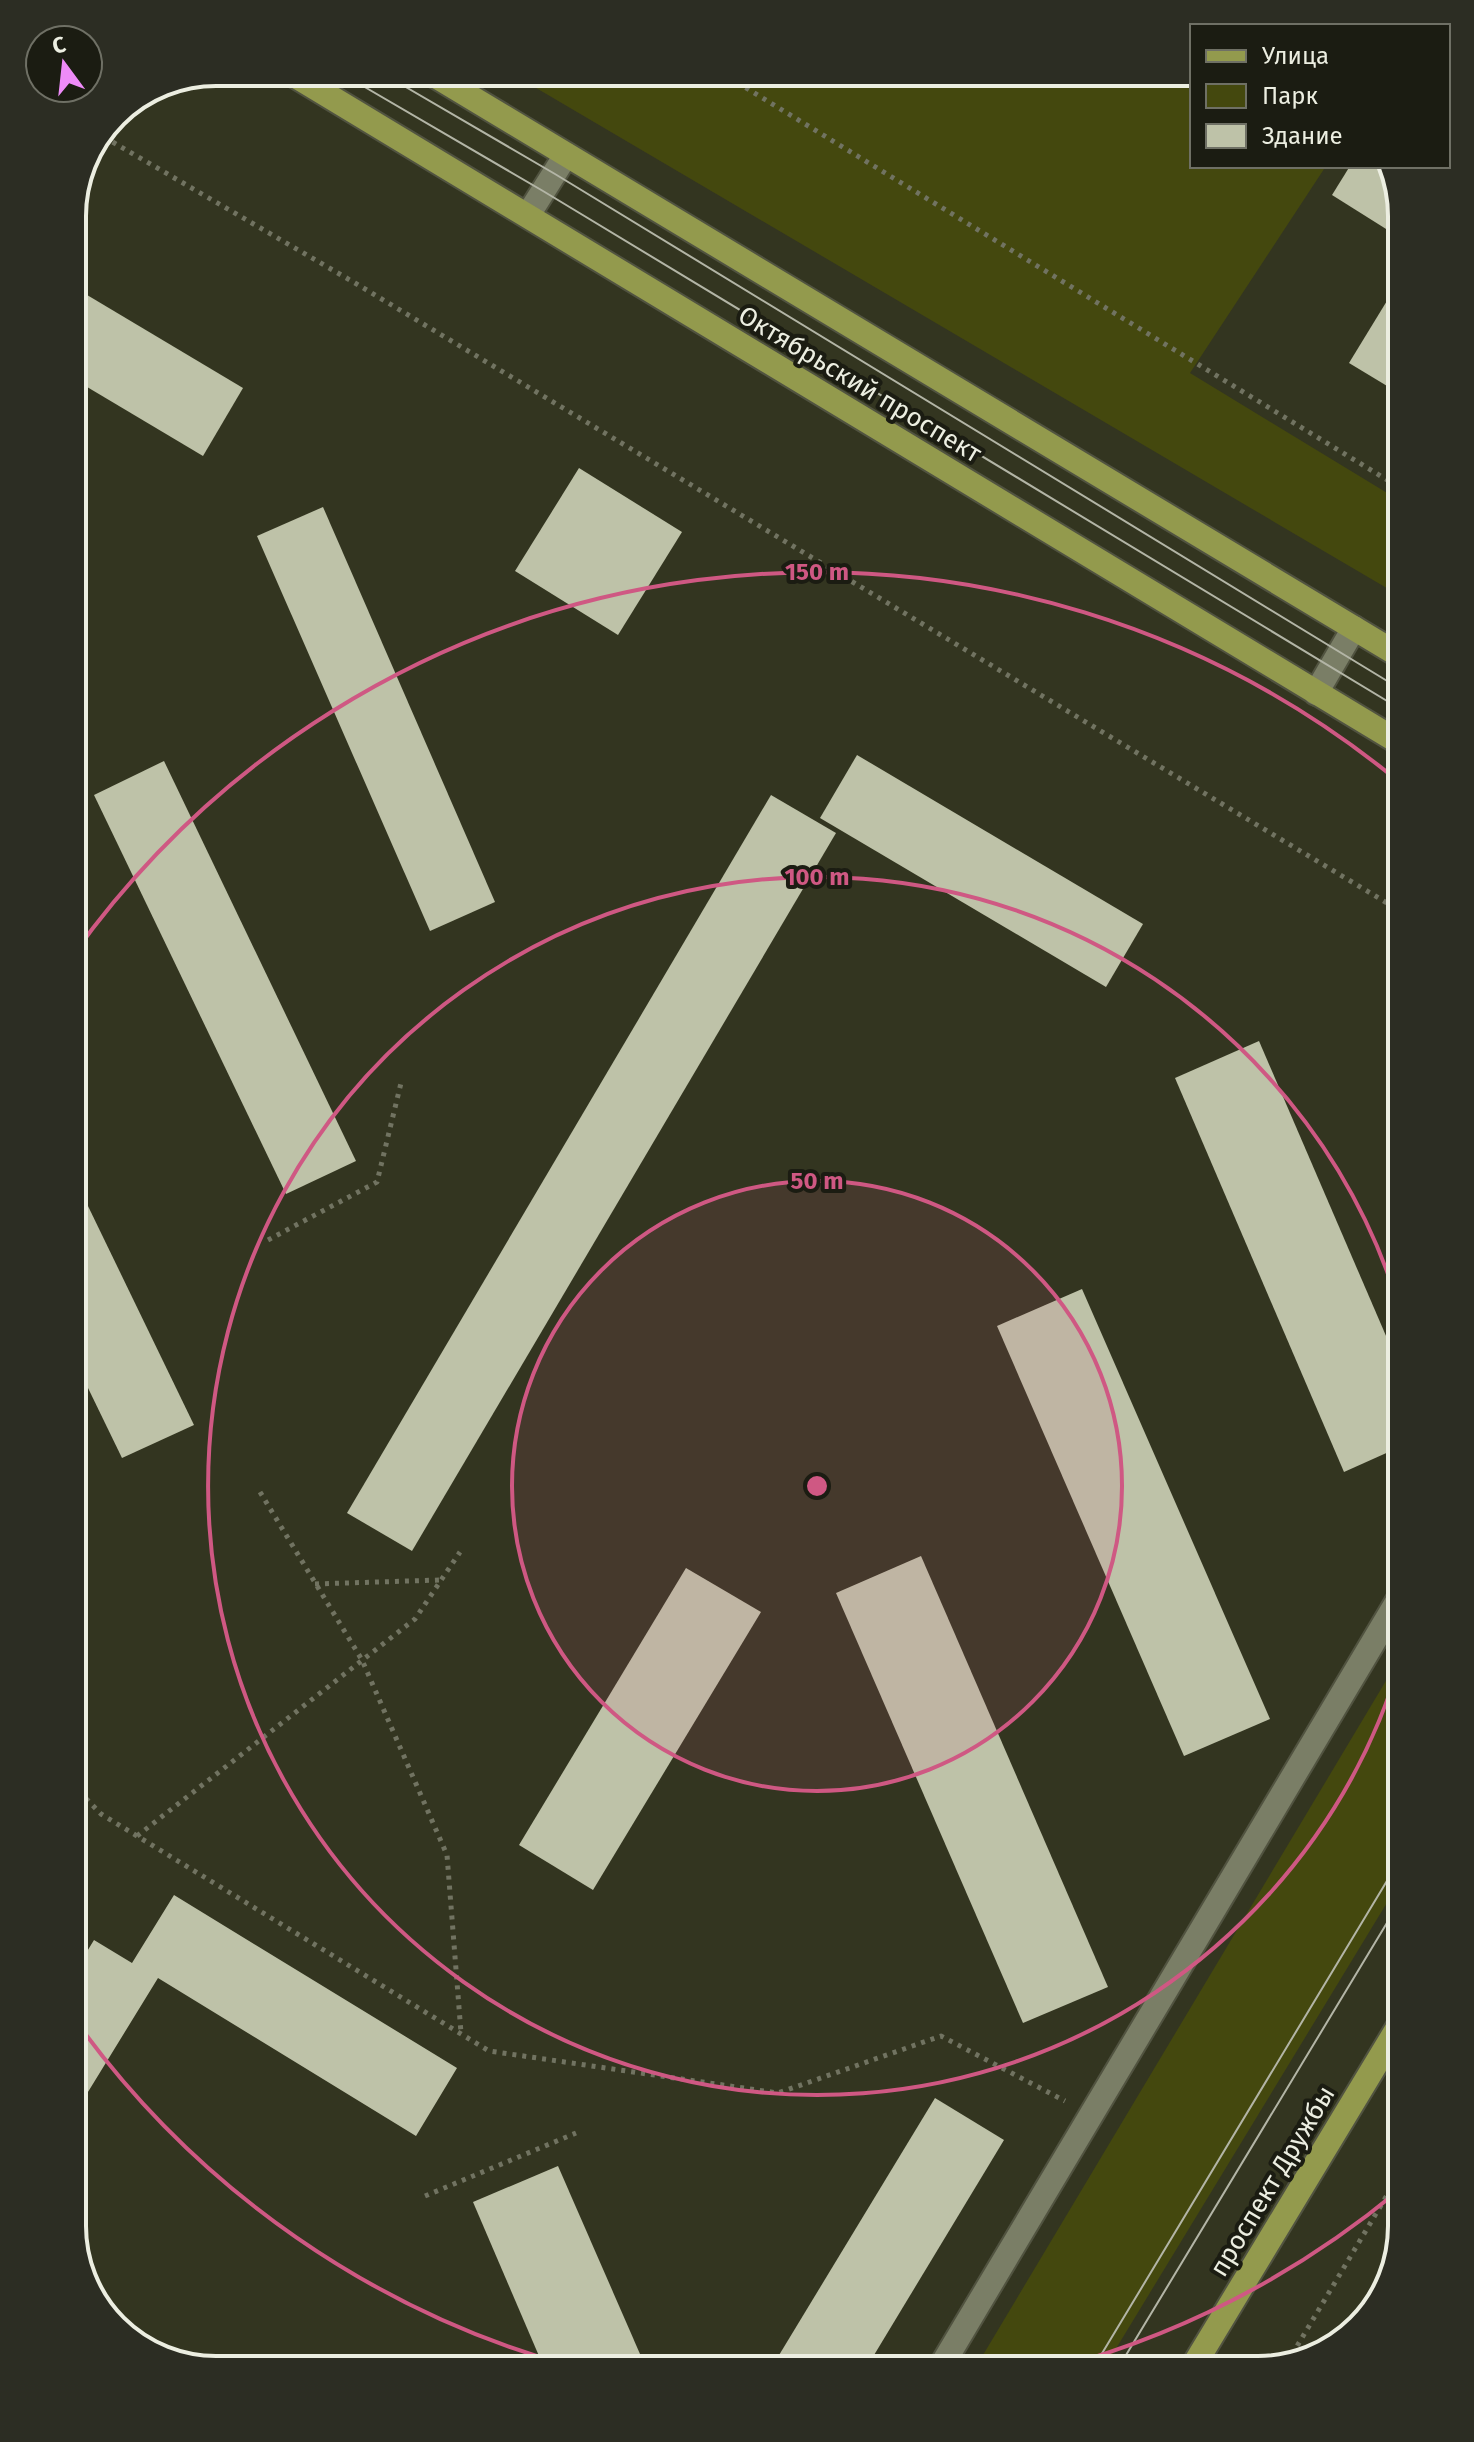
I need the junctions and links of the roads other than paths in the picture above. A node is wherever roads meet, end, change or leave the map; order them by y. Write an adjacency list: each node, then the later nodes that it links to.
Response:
1 (312, 86): 4 (main road, Октябрьский проспект)
2 (452, 86): 3 (main road, Октябрьский проспект)
3 (566, 155): 4 (street); 5 (main road, Октябрьский проспект)
4 (528, 215): 7 (main road, Октябрьский проспект)
5 (1354, 628): 6 (main road, Октябрьский проспект); 7 (street)
6 (1388, 649)
7 (1316, 693): 8 (main road, Октябрьский проспект)
8 (1388, 736)
9 (1388, 1617): 11 (street)
10 (1388, 2044): 12 (main road, проспект Дружбы)
11 (947, 2356)
12 (1199, 2356)

